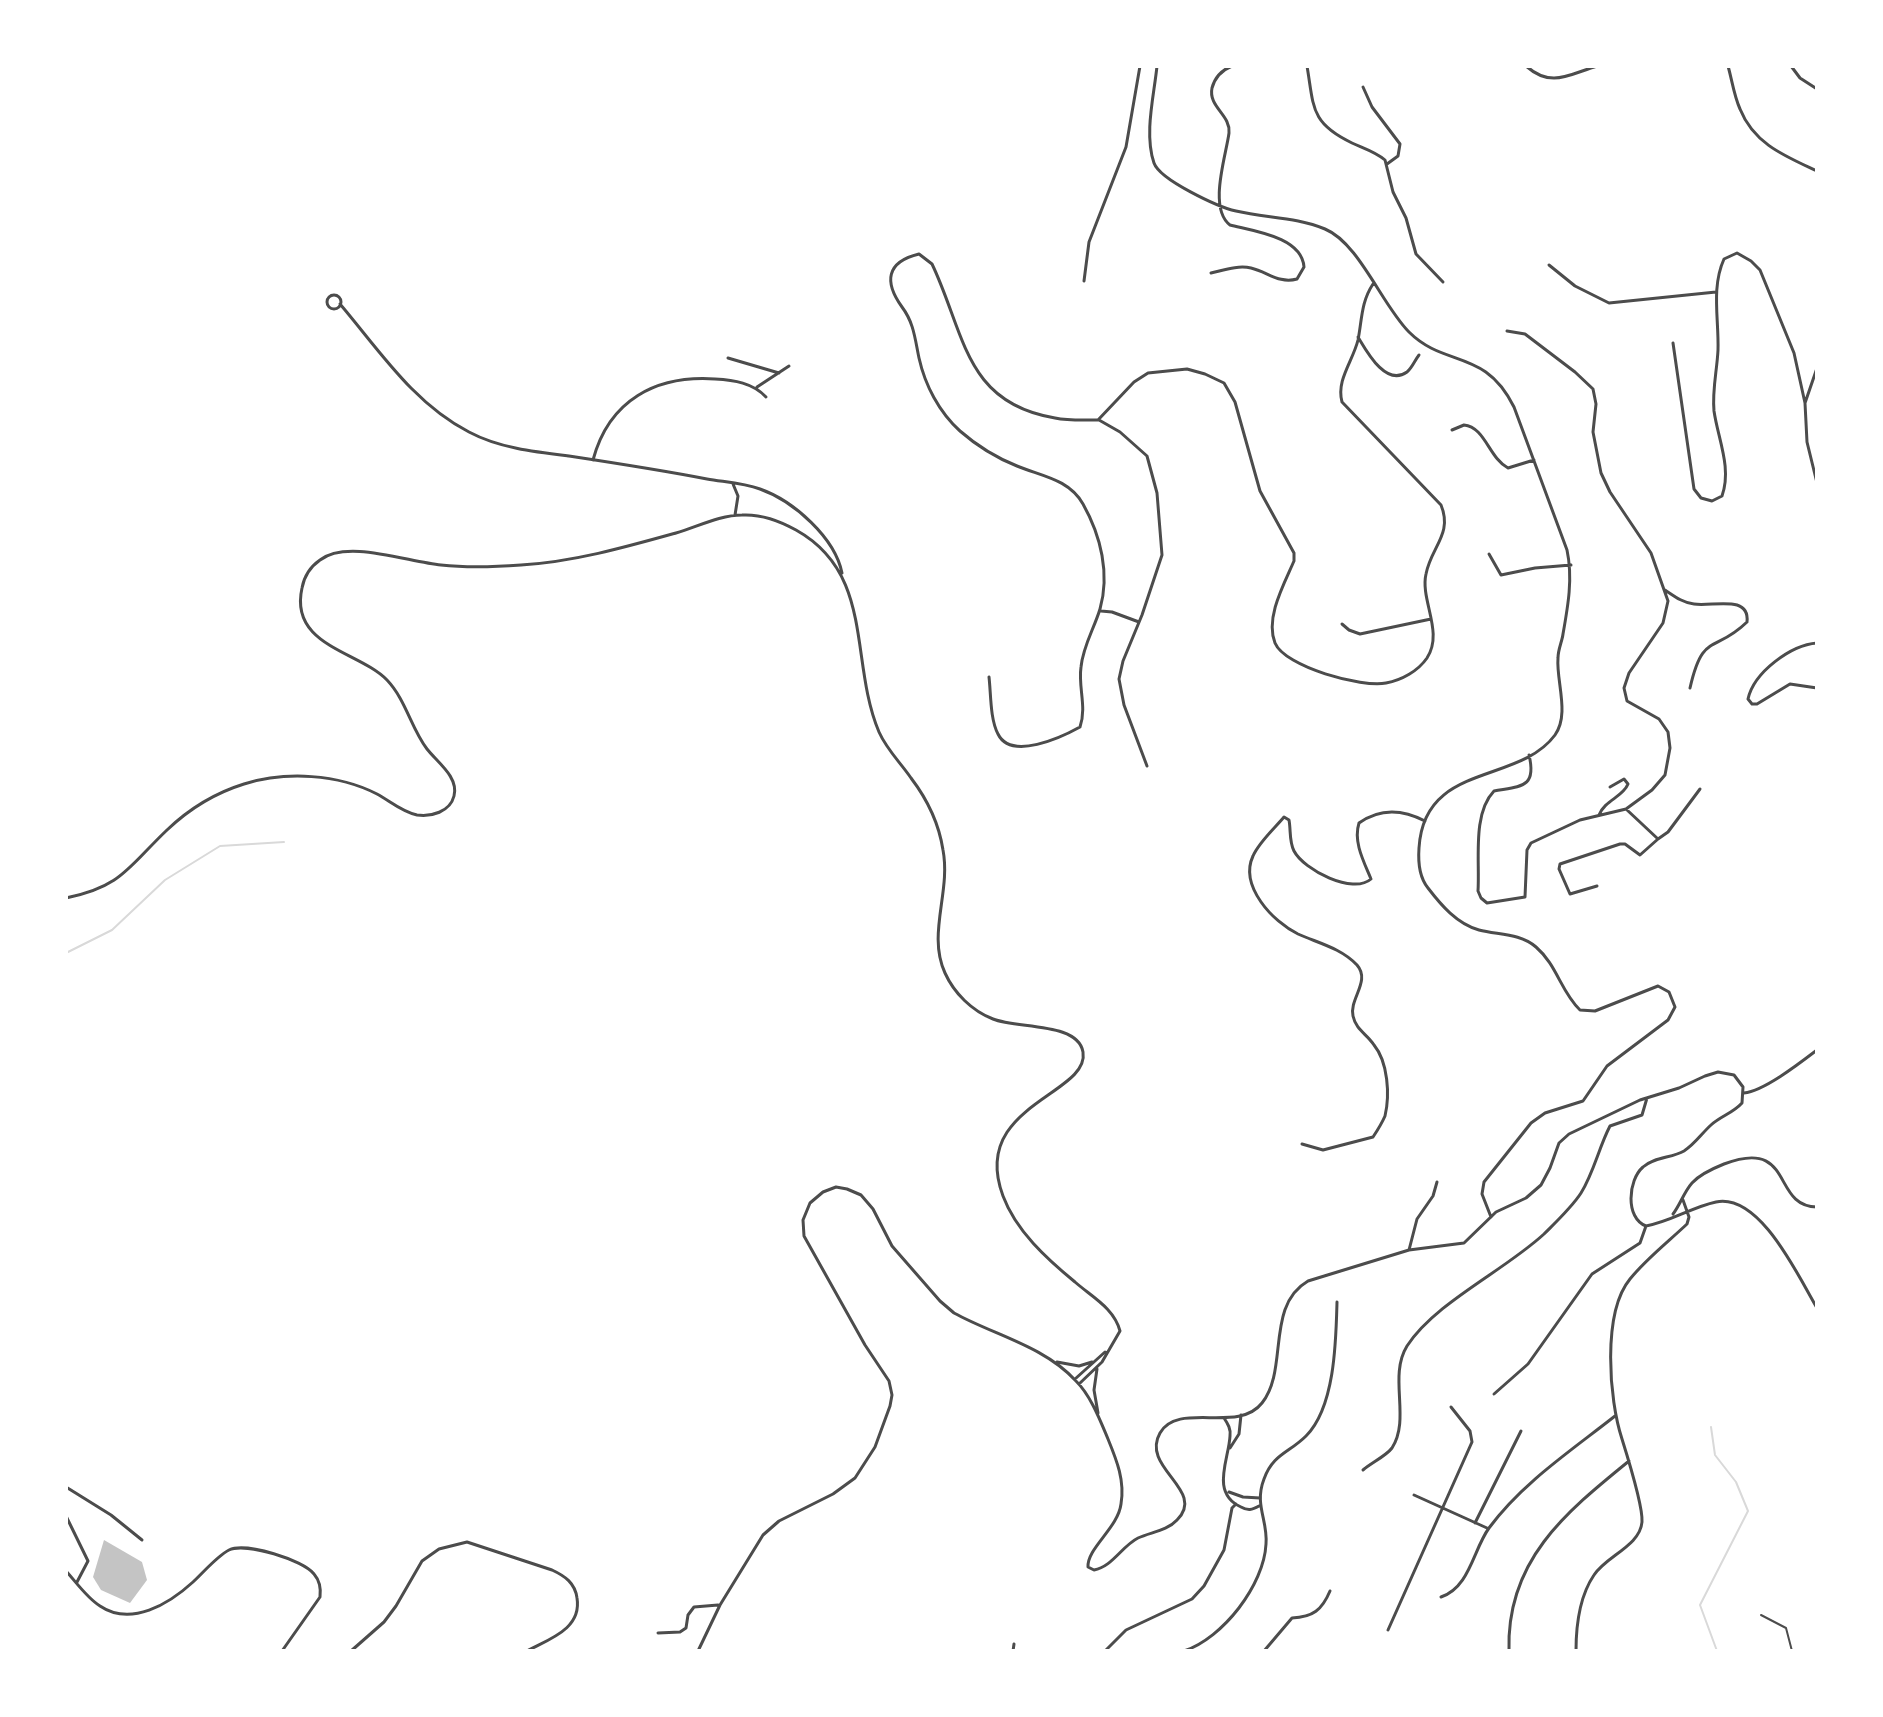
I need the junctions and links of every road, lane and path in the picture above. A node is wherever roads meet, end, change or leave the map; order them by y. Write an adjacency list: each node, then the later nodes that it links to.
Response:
1 (1140, 66): 16 (street)
2 (1157, 66): 13 (street)
3 (1232, 66): 13 (street)
4 (1307, 66): 11 (street)
5 (1597, 66): 8 (street)
6 (1728, 66): 12 (street)
7 (1791, 66): 10 (street)
8 (1529, 68)
9 (1363, 87): 11 (street)
10 (1817, 89)
11 (1387, 164): 17 (street)
12 (1817, 171)
13 (1221, 204): 15 (street); 18 (street)
14 (1549, 265): 19 (street)
15 (1211, 273)
16 (1084, 281)
17 (1443, 282)
18 (1373, 284): 22 (street); 35 (street)
19 (1716, 292): 23 (street); 31 (street)
20 (340, 304): 34 (street)
21 (1507, 331): 42 (street)
22 (1358, 337): 24 (street); 44 (street)
23 (1673, 343)
24 (1419, 355)
25 (728, 358): 28 (street)
26 (789, 366): 28 (street)
27 (1817, 368): 31 (street)
28 (779, 373): 29 (street)
29 (757, 387): 30 (street); 34 (street)
30 (766, 397)
31 (1805, 403): 36 (street)
32 (1098, 420): 43 (street); 44 (street); 45 (street)
33 (1452, 430): 35 (street)
34 (593, 460): 37 (street)
35 (1534, 460): 40 (street)
36 (1817, 483)
37 (733, 484): 38 (street); 41 (street)
38 (735, 515): 41 (street); 60 (street)
39 (1489, 554): 40 (street)
40 (1571, 565): 51 (street)
41 (843, 577): 77 (street)
42 (1664, 590): 49 (street); 55 (street)
43 (1099, 611): 45 (street); 48 (street)
44 (1431, 619): 46 (street)
45 (1139, 622): 52 (street)
46 (1342, 624)
47 (1817, 643): 50 (street)
48 (989, 677)
49 (1690, 688)
50 (1817, 688)
51 (1529, 755): 56 (street); 57 (street)
52 (1147, 766)
53 (1610, 787): 56 (street)
54 (1700, 789): 58 (street)
55 (1626, 809): 56 (street); 58 (street)
56 (1599, 815)
57 (1425, 821): 64 (street); 69 (street)
58 (1658, 839): 59 (street)
59 (1597, 886)
60 (66, 898)
61 (1817, 1050): 62 (street)
62 (1744, 1093): 63 (street); 71 (street)
63 (1647, 1098): 69 (street); 92 (street)
64 (1302, 1144)
65 (1437, 1182): 72 (street)
66 (1683, 1200): 67 (street); 68 (street); 70 (street)
67 (1817, 1207)
68 (1688, 1210): 70 (street); 73 (street); 76 (street)
69 (1491, 1217): 72 (street)
70 (1669, 1218): 71 (street)
71 (1646, 1226): 83 (street)
72 (1409, 1250): 85 (street)
73 (1632, 1277): 74 (street); 86 (street)
74 (1637, 1280)
75 (1337, 1302): 96 (street)
76 (1817, 1308)
77 (1108, 1350): 79 (street); 80 (street)
78 (1053, 1361): 79 (street); 81 (street); 108 (street)
79 (1094, 1361): 81 (street)
80 (1098, 1367): 82 (street); 88 (street)
81 (1075, 1379): 82 (street)
82 (1079, 1384): 88 (street)
83 (1494, 1394)
84 (1451, 1407): 99 (street)
85 (1241, 1415): 87 (street); 90 (street)
86 (1615, 1416): 91 (street); 102 (street)
87 (1224, 1418): 88 (street); 90 (street)
88 (1099, 1420)
89 (1521, 1431): 101 (street)
90 (1228, 1451): 94 (street)
91 (1629, 1461): 121 (street); 122 (street)
92 (1363, 1470)
93 (66, 1487): 103 (street)
94 (1226, 1491): 96 (street); 97 (street)
95 (1414, 1495): 99 (street)
96 (1260, 1498): 98 (street)
97 (1236, 1504): 98 (street); 118 (street)
98 (1259, 1506): 119 (street)
99 (1444, 1508): 101 (street); 110 (street)
100 (66, 1516): 105 (street)
101 (1475, 1523): 102 (street)
102 (1488, 1528): 107 (street)
103 (142, 1540)
104 (66, 1571): 105 (street)
105 (77, 1582): 113 (street)
106 (1330, 1591): 120 (street)
107 (1441, 1597)
108 (720, 1605): 111 (street); 116 (street)
109 (1761, 1615): 123 (lane)
110 (1388, 1630)
111 (658, 1633)
112 (1014, 1644): 117 (street)
113 (282, 1651)
114 (351, 1651): 115 (street)
115 (527, 1651)
116 (698, 1651)
117 (1013, 1651)
118 (1105, 1651)
119 (1184, 1651)
120 (1264, 1651)
121 (1509, 1651)
122 (1576, 1651)
123 (1792, 1651)

